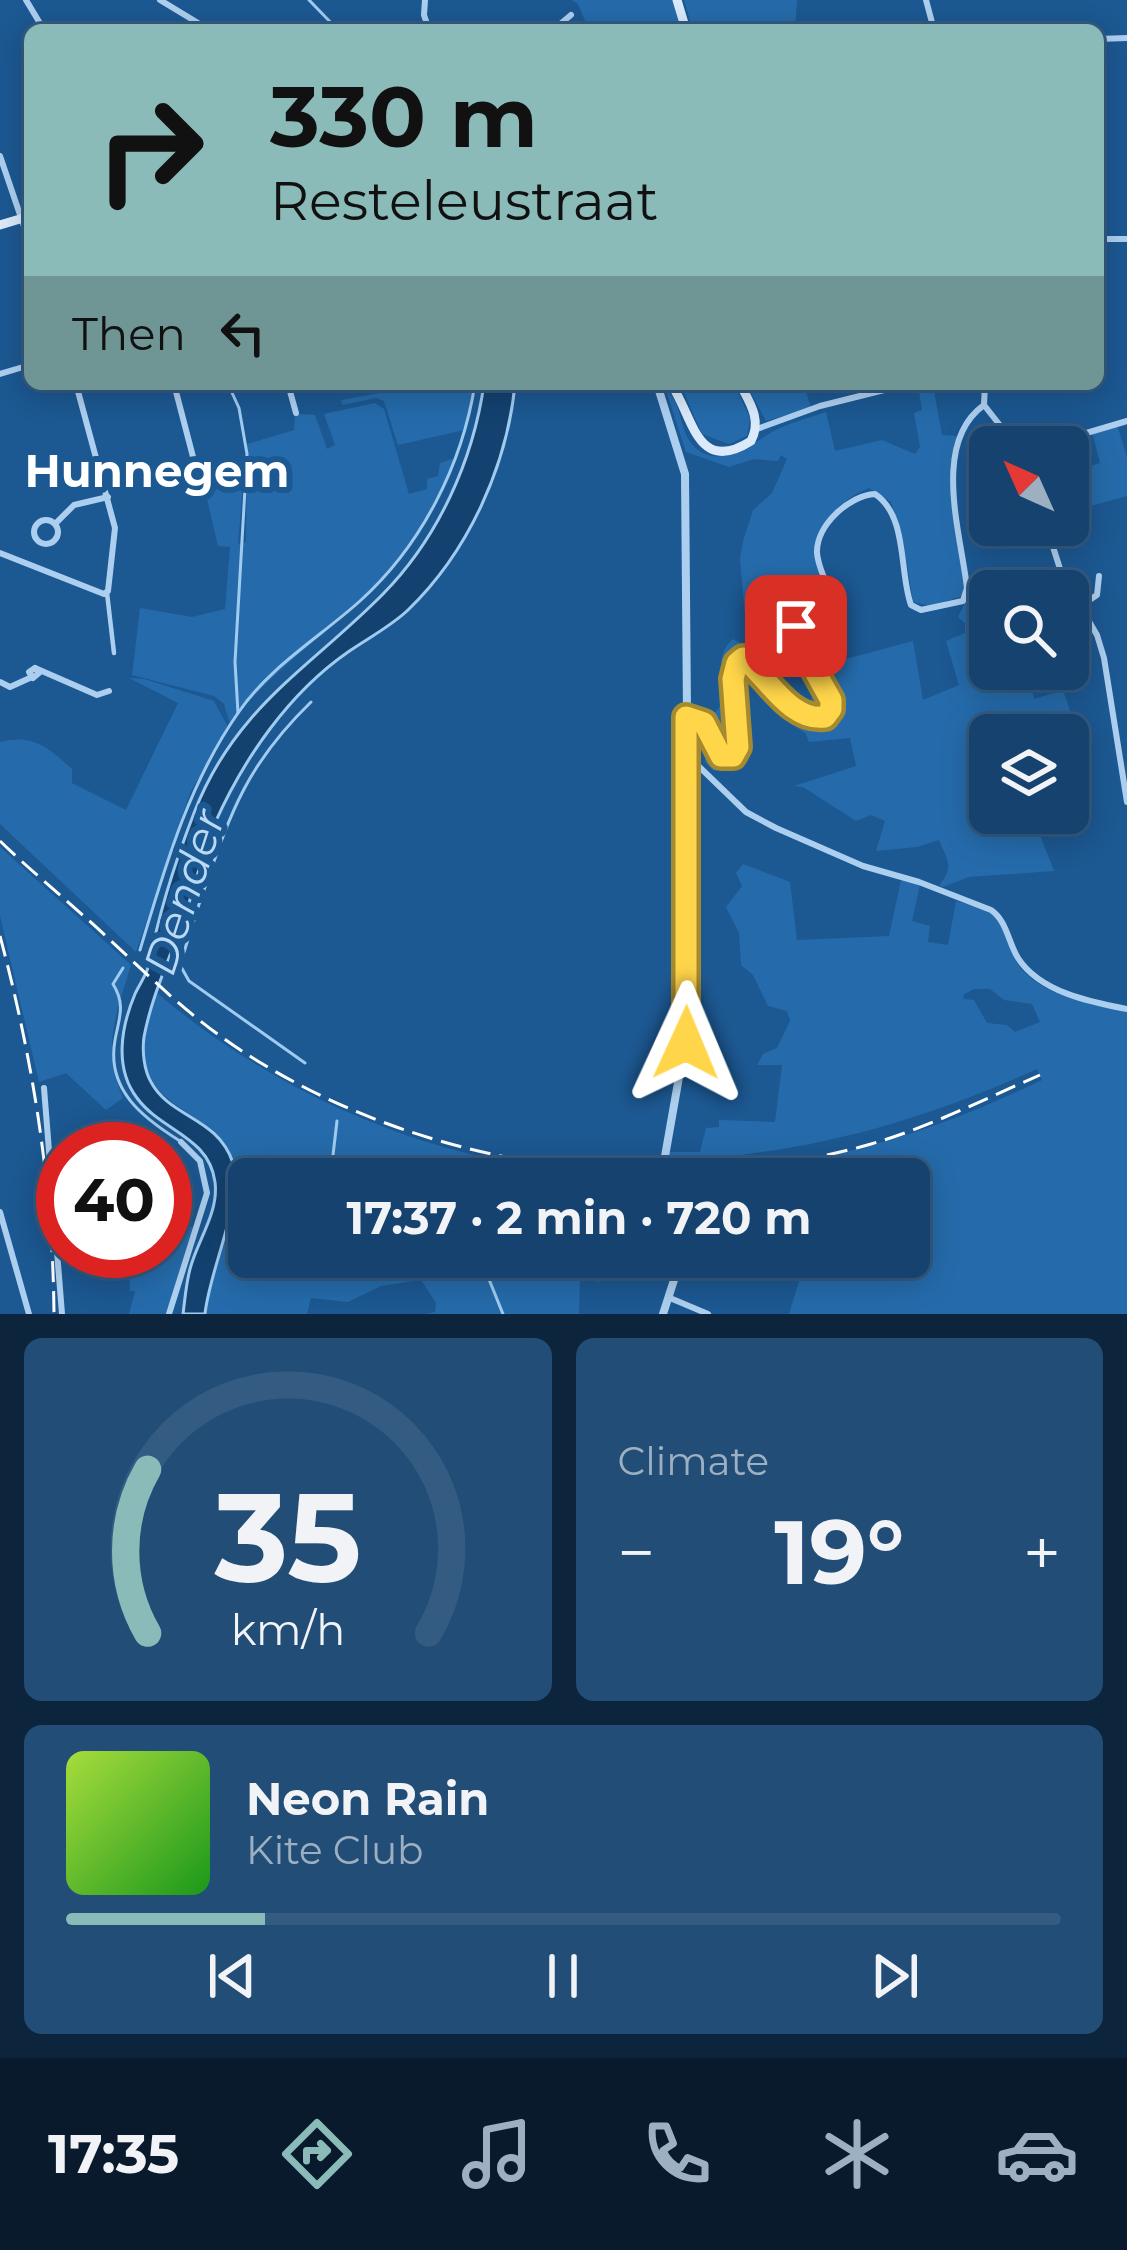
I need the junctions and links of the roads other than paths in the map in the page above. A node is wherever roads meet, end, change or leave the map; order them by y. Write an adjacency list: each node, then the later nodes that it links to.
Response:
1 (160, 0): 3 (street)
2 (568, 19): 4 (street)
3 (200, 24)
4 (561, 24)
5 (0, 156): 6 (street)
6 (24, 212)
7 (78, 390): 22 (street)
8 (176, 390): 21 (street)
9 (290, 390): 16 (street)
10 (659, 390): 32 (street)
11 (675, 390): 19 (main road)
12 (743, 390): 19 (main road)
13 (884, 390): 19 (street)
14 (985, 390): 15 (street)
15 (984, 405): 18 (street); 32 (street)
16 (296, 412)
17 (1127, 421): 20 (street)
18 (1000, 426)
19 (757, 429)
20 (1089, 432)
21 (198, 476)
22 (108, 497): 23 (street); 26 (street)
23 (56, 524): 23 (street)
24 (0, 553): 26 (street)
25 (1099, 576): 27 (street)
26 (107, 593): 29 (street)
27 (1089, 600)
28 (1089, 626): 34 (street)
29 (114, 653)
30 (0, 682): 31 (street)
31 (109, 691)
32 (686, 717): 33 (street)
33 (686, 754): 35 (street); 38 (street)
34 (1127, 802)
35 (1127, 1009)
36 (44, 1088): 45 (street)
37 (192, 1153): 40 (street)
38 (665, 1158)
39 (0, 1212): 44 (street)
40 (192, 1241)
41 (180, 1278): 46 (street)
42 (674, 1278): 43 (street)
43 (670, 1298): 47 (street); 48 (street)
44 (29, 1314)
45 (62, 1314)
46 (169, 1314)
47 (664, 1314)
48 (708, 1314)

